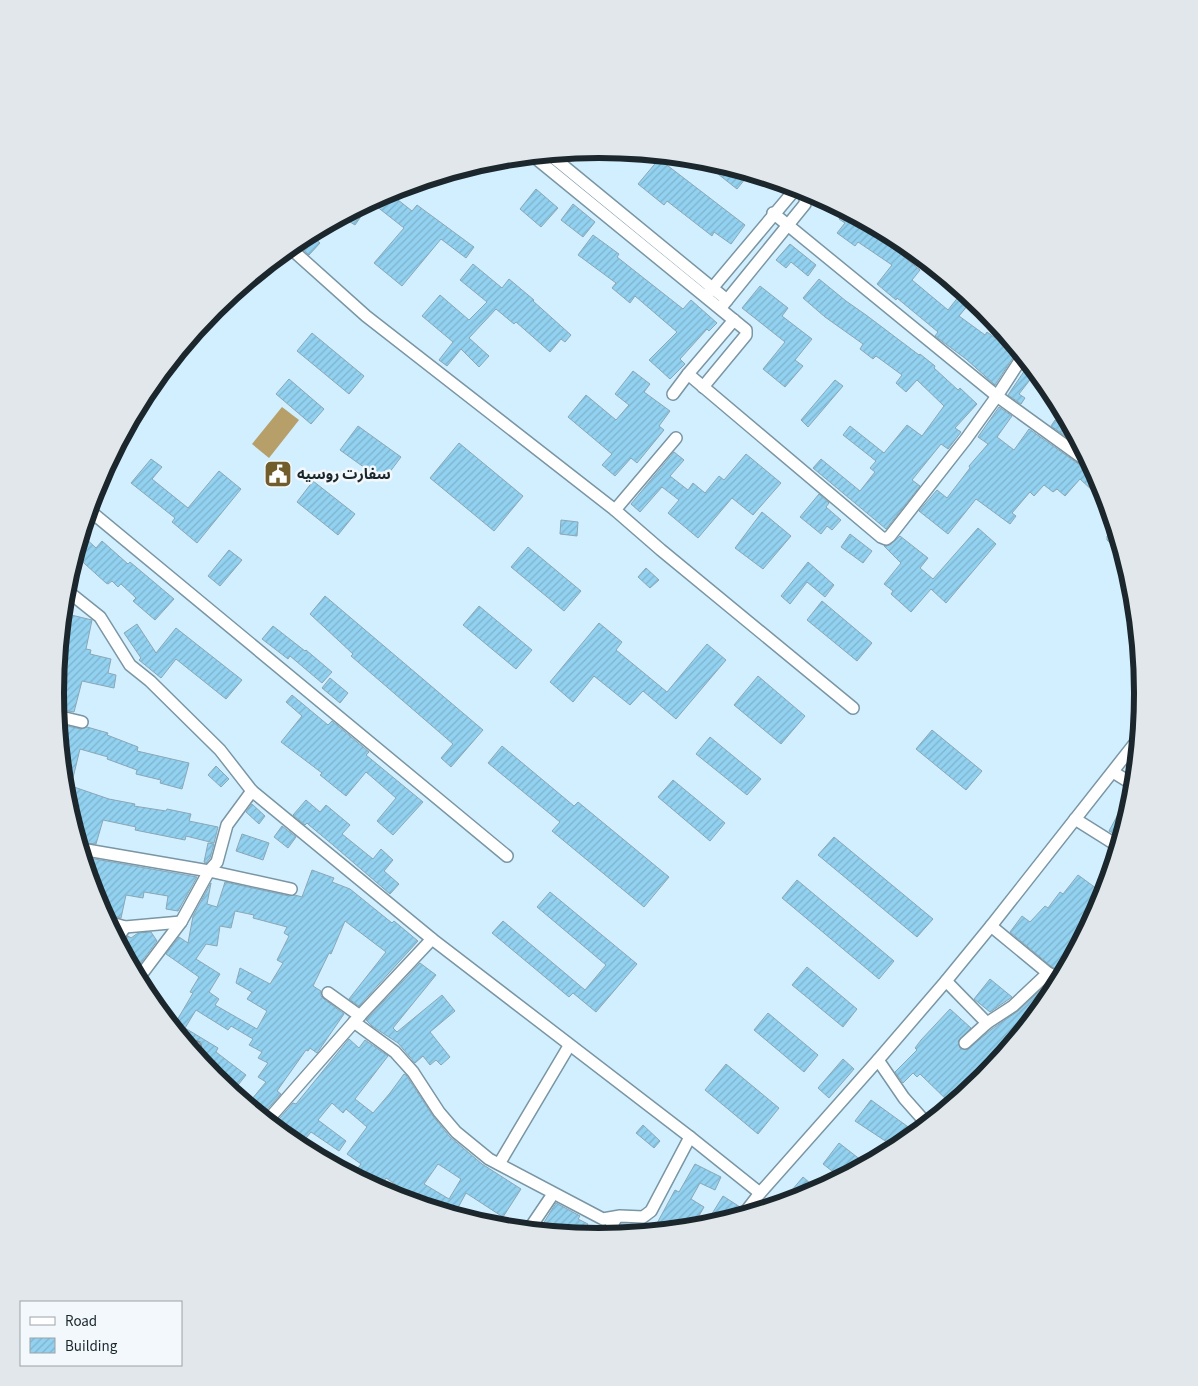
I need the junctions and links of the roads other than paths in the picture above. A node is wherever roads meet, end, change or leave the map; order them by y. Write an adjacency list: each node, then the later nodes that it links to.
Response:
1 (555, 160): 5 (street)
2 (540, 161): 5 (street)
3 (792, 194): 6 (street)
4 (805, 199): 7 (street)
5 (609, 211): 8 (street); 9 (street)
6 (774, 213): 7 (street); 13 (street)
7 (788, 224): 15 (street); 22 (street)
8 (639, 228): 9 (street); 10 (street)
9 (632, 237): 12 (street)
10 (669, 252): 12 (street); 13 (street)
11 (295, 253): 25 (street)
12 (661, 261): 14 (street)
13 (712, 287): 14 (street); 15 (street)
14 (704, 297): 16 (street)
15 (727, 300): 16 (street)
16 (719, 309): 17 (street)
17 (734, 320): 19 (street); 20 (street)
18 (1019, 362): 22 (street)
19 (688, 374): 20 (street); 21 (street)
20 (702, 387): 22 (street)
21 (673, 394)
22 (997, 396): 24 (street)
23 (676, 438): 25 (street)
24 (1078, 455)
25 (616, 510): 28 (street)
26 (94, 514): 38 (street)
27 (73, 595): 34 (street)
28 (852, 708)
29 (65, 718): 30 (street)
30 (82, 722)
31 (1131, 747): 32 (street)
32 (1112, 772): 33 (street); 35 (street)
33 (1127, 781)
34 (252, 792): 39 (street); 46 (street)
35 (1075, 819): 36 (street); 43 (street)
36 (1113, 843)
37 (87, 850): 39 (street)
38 (507, 856)
39 (210, 871): 40 (street); 41 (street)
40 (291, 889)
41 (181, 922): 44 (street); 48 (street)
42 (116, 924): 44 (street)
43 (991, 926): 47 (street); 50 (street)
44 (125, 927): 45 (street)
45 (121, 933)
46 (432, 940): 52 (street); 55 (street)
47 (1048, 972): 49 (street); 53 (street)
48 (143, 973)
49 (1053, 976)
50 (946, 981): 53 (street); 56 (street)
51 (328, 993): 52 (street)
52 (357, 1019): 57 (street); 60 (street)
53 (987, 1024): 54 (street)
54 (965, 1043)
55 (570, 1046): 59 (street); 60 (street)
56 (878, 1060): 58 (street); 61 (street)
57 (271, 1116)
58 (923, 1119)
59 (690, 1137): 61 (street); 64 (street)
60 (499, 1164): 62 (street)
61 (760, 1193): 63 (street)
62 (553, 1194): 64 (street); 65 (street)
63 (750, 1206)
64 (616, 1218): 66 (street)
65 (532, 1224)
66 (611, 1228)

